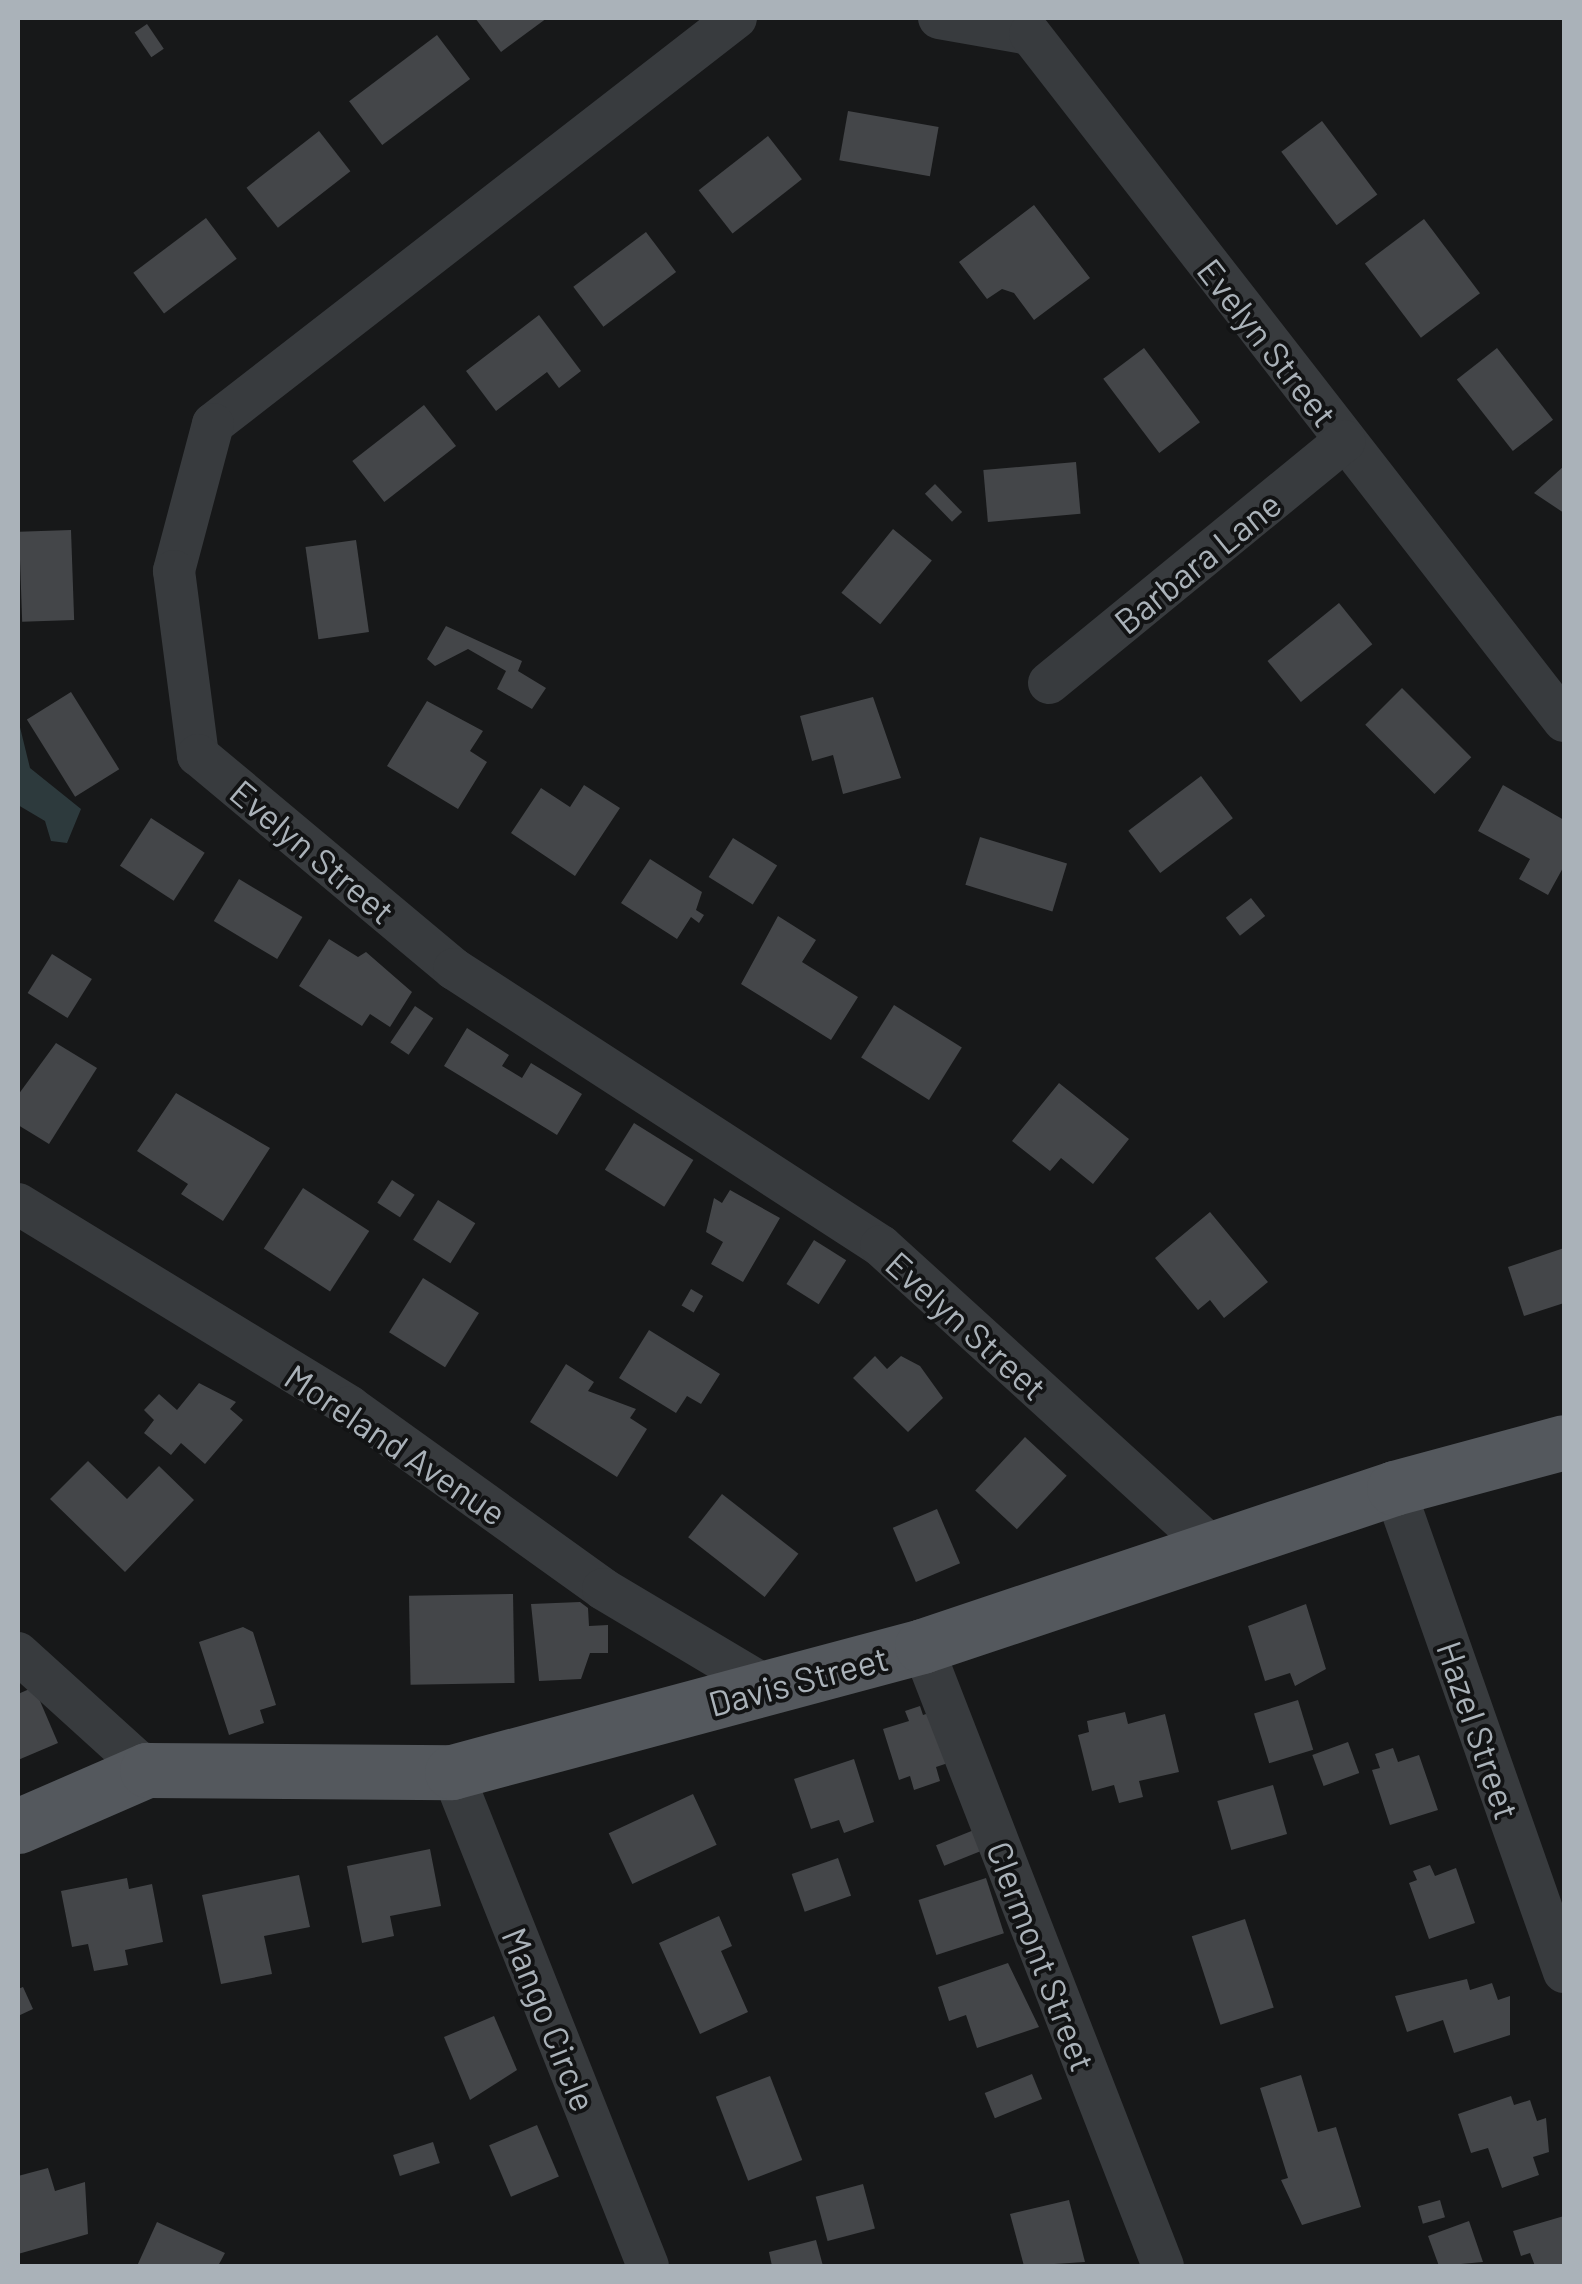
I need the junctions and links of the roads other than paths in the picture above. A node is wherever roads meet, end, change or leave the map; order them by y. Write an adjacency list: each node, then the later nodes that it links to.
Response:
1 (736, 18): 9 (street, Evelyn Street)
2 (939, 18): 3 (street, Evelyn Street)
3 (1345, 441): 4 (street, Barbara Lane); 5 (street, Evelyn Street)
4 (1049, 683)
5 (1564, 721)
6 (18, 1204): 12 (street, Moreland Avenue)
7 (1564, 1442): 8 (main road, Davis Street)
8 (1394, 1488): 9 (main road, Davis Street); 16 (street, Hazel Street)
9 (1218, 1554): 10 (main road, Davis Street)
10 (922, 1646): 12 (main road, Davis Street); 18 (street, Clermont Street)
11 (18, 1653): 13 (street)
12 (771, 1689): 14 (main road, Davis Street)
13 (147, 1770): 14 (main road, Davis Street); 15 (main road, Davis Street)
14 (452, 1772): 17 (street, Mango Circle)
15 (18, 1826)
16 (1564, 1972)
17 (648, 2266)
18 (1163, 2266)

